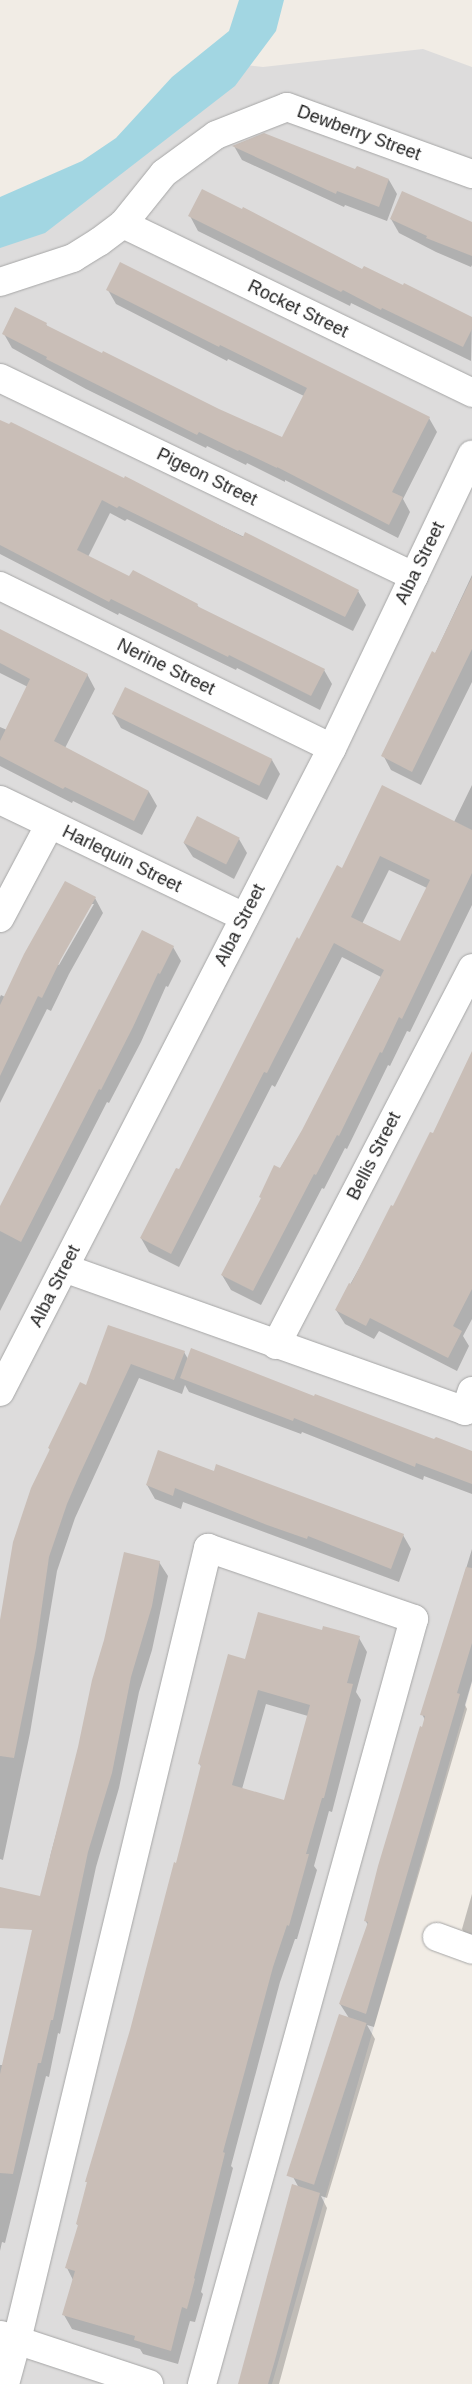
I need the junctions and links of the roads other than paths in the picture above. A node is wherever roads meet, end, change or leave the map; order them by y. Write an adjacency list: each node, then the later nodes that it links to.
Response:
1 (472, 174): 2 (street, Dewberry Street)
2 (123, 224): 3 (street, Dewberry Street); 5 (street, Rocket Street)
3 (0, 282)
4 (0, 378): 7 (street, Pigeon Street)
5 (472, 393)
6 (472, 455): 7 (street, Alba Street)
7 (414, 576): 9 (street, Alba Street)
8 (0, 586): 9 (street, Nerine Street)
9 (332, 748): 12 (street, Alba Street)
10 (0, 800): 11 (street, Harlequin Street)
11 (50, 824): 12 (street, Harlequin Street); 13 (street)
12 (244, 917): 15 (street, Alba Street)
13 (0, 918)
14 (472, 968): 16 (street, Bellis Street)
15 (64, 1268): 16 (street); 17 (street, Alba Street)
16 (276, 1345): 18 (street)
17 (0, 1392)
18 (468, 1401)
19 (437, 1937): 20 (street)
20 (472, 1950)
21 (9, 2337): 22 (street); 23 (street); 24 (street)
22 (5, 2384)
23 (149, 2384)
24 (202, 2384)

